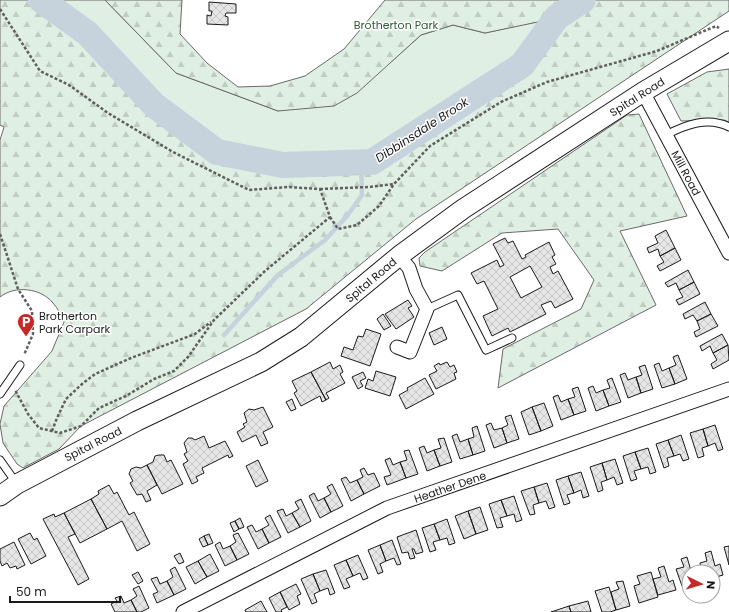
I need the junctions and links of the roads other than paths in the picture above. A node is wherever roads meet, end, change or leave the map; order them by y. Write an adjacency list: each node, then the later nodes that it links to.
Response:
1 (726, 35): 2 (main road, Spital Road)
2 (643, 92): 4 (street, Mill Road); 6 (main road, Spital Road)
3 (729, 127): 4 (lane)
4 (666, 135): 5 (street, Mill Road)
5 (729, 253)
6 (399, 256): 7 (street); 14 (main road, Spital Road)
7 (427, 309): 8 (lane); 9 (street)
8 (512, 338)
9 (396, 347)
10 (20, 365): 12 (lane)
11 (729, 389): 16 (street, Heather Dene)
12 (0, 394)
13 (0, 460): 14 (lane)
14 (17, 484): 15 (main road, Spital Road)
15 (0, 496)
16 (183, 612)

